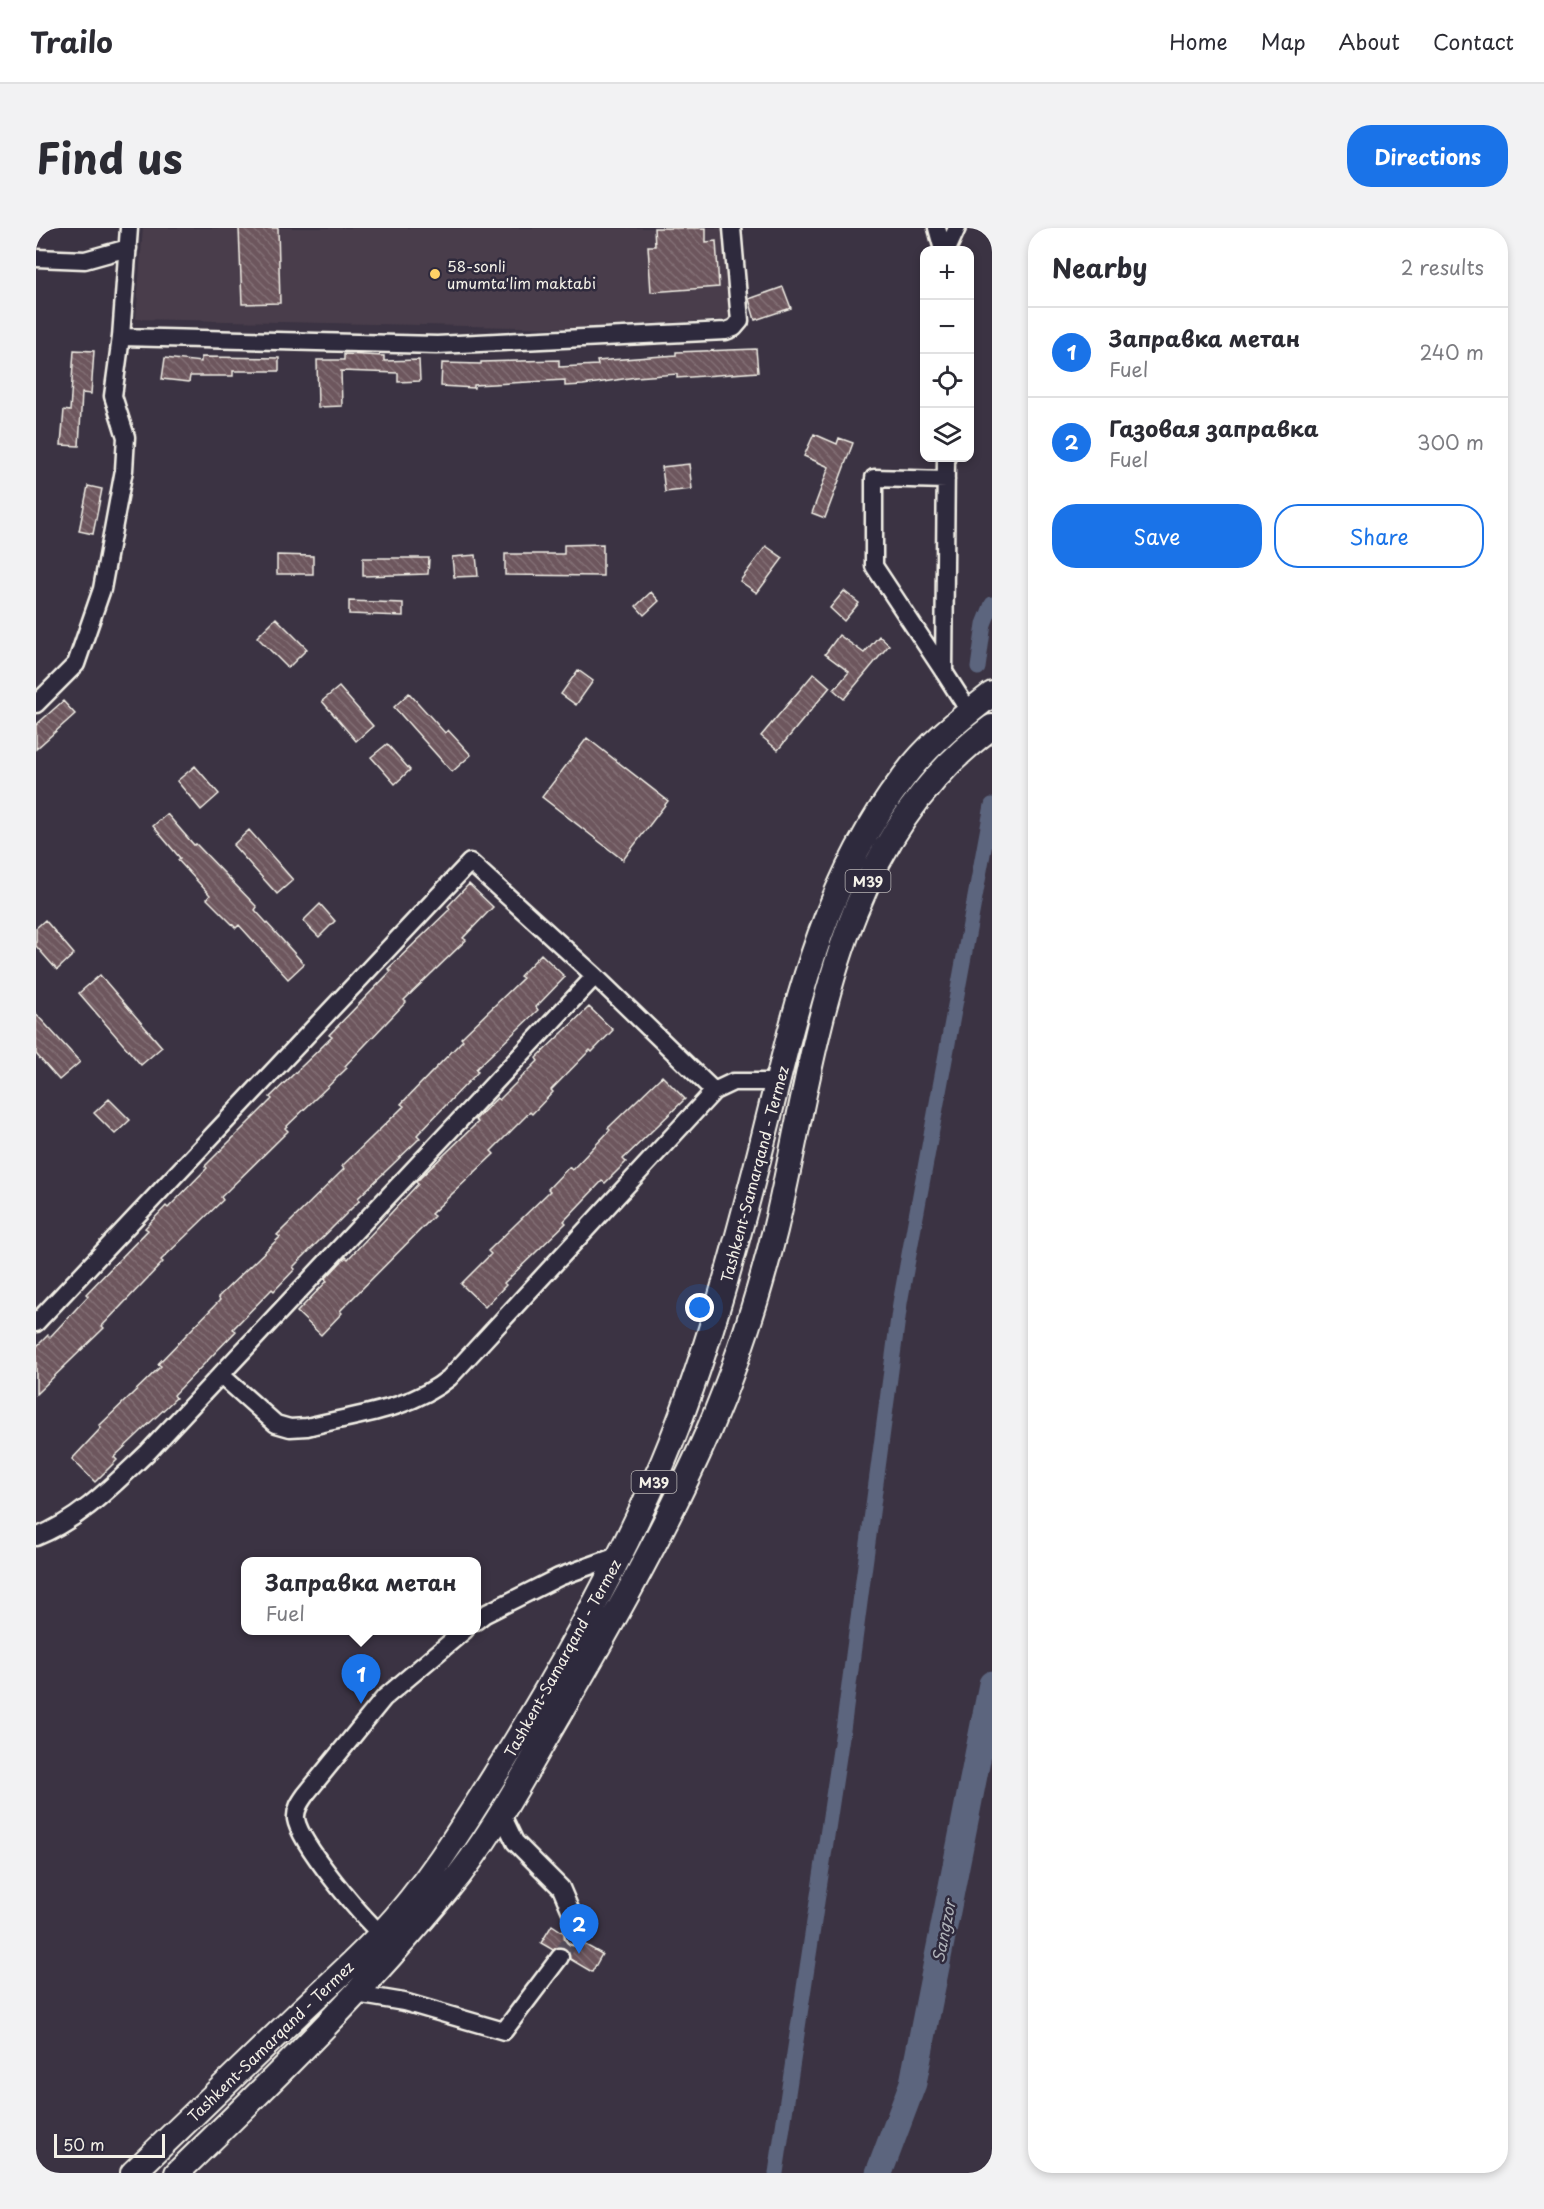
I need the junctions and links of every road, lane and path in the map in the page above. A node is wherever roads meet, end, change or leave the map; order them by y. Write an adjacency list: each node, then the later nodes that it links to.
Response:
1 (129, 228): 7 (street)
2 (732, 228): 9 (street)
3 (937, 228): 5 (street)
4 (957, 228): 6 (street)
5 (944, 246)
6 (947, 246)
7 (128, 248): 8 (street); 9 (street)
8 (36, 258)
9 (121, 338): 14 (street)
10 (946, 462): 11 (street)
11 (946, 480): 12 (street); 12 (street)
12 (944, 672): 15 (street)
13 (992, 694): 15 (highway, Tashkent-Samarqand - Termez / M39)
14 (36, 704)
15 (969, 711): 18 (highway, Tashkent-Samarqand - Termez / M39)
16 (992, 727): 21 (highway, Tashkent-Samarqand - Termez / M39)
17 (595, 976): 19 (street); 22 (street); 23 (street)
18 (778, 1082): 19 (street); 20 (highway, Tashkent-Samarqand - Termez / M39)
19 (714, 1091): 23 (street)
20 (741, 1227): 21 (highway); 25 (highway, Tashkent-Samarqand - Termez / M39)
21 (774, 1233): 28 (highway, Tashkent-Samarqand - Termez / M39)
22 (36, 1323)
23 (221, 1375): 24 (street)
24 (36, 1537)
25 (620, 1555): 26 (street); 29 (highway, Tashkent-Samarqand - Termez / M39)
26 (481, 1618)
27 (459, 1635): 29 (street)
28 (501, 1813): 30 (street); 32 (highway, Tashkent-Samarqand - Termez / M39)
29 (381, 1934): 33 (highway, Tashkent-Samarqand - Termez / M39)
30 (574, 1936)
31 (560, 1957): 32 (street)
32 (356, 1994): 34 (highway, Tashkent-Samarqand - Termez / M39)
33 (133, 2173)
34 (177, 2173)

